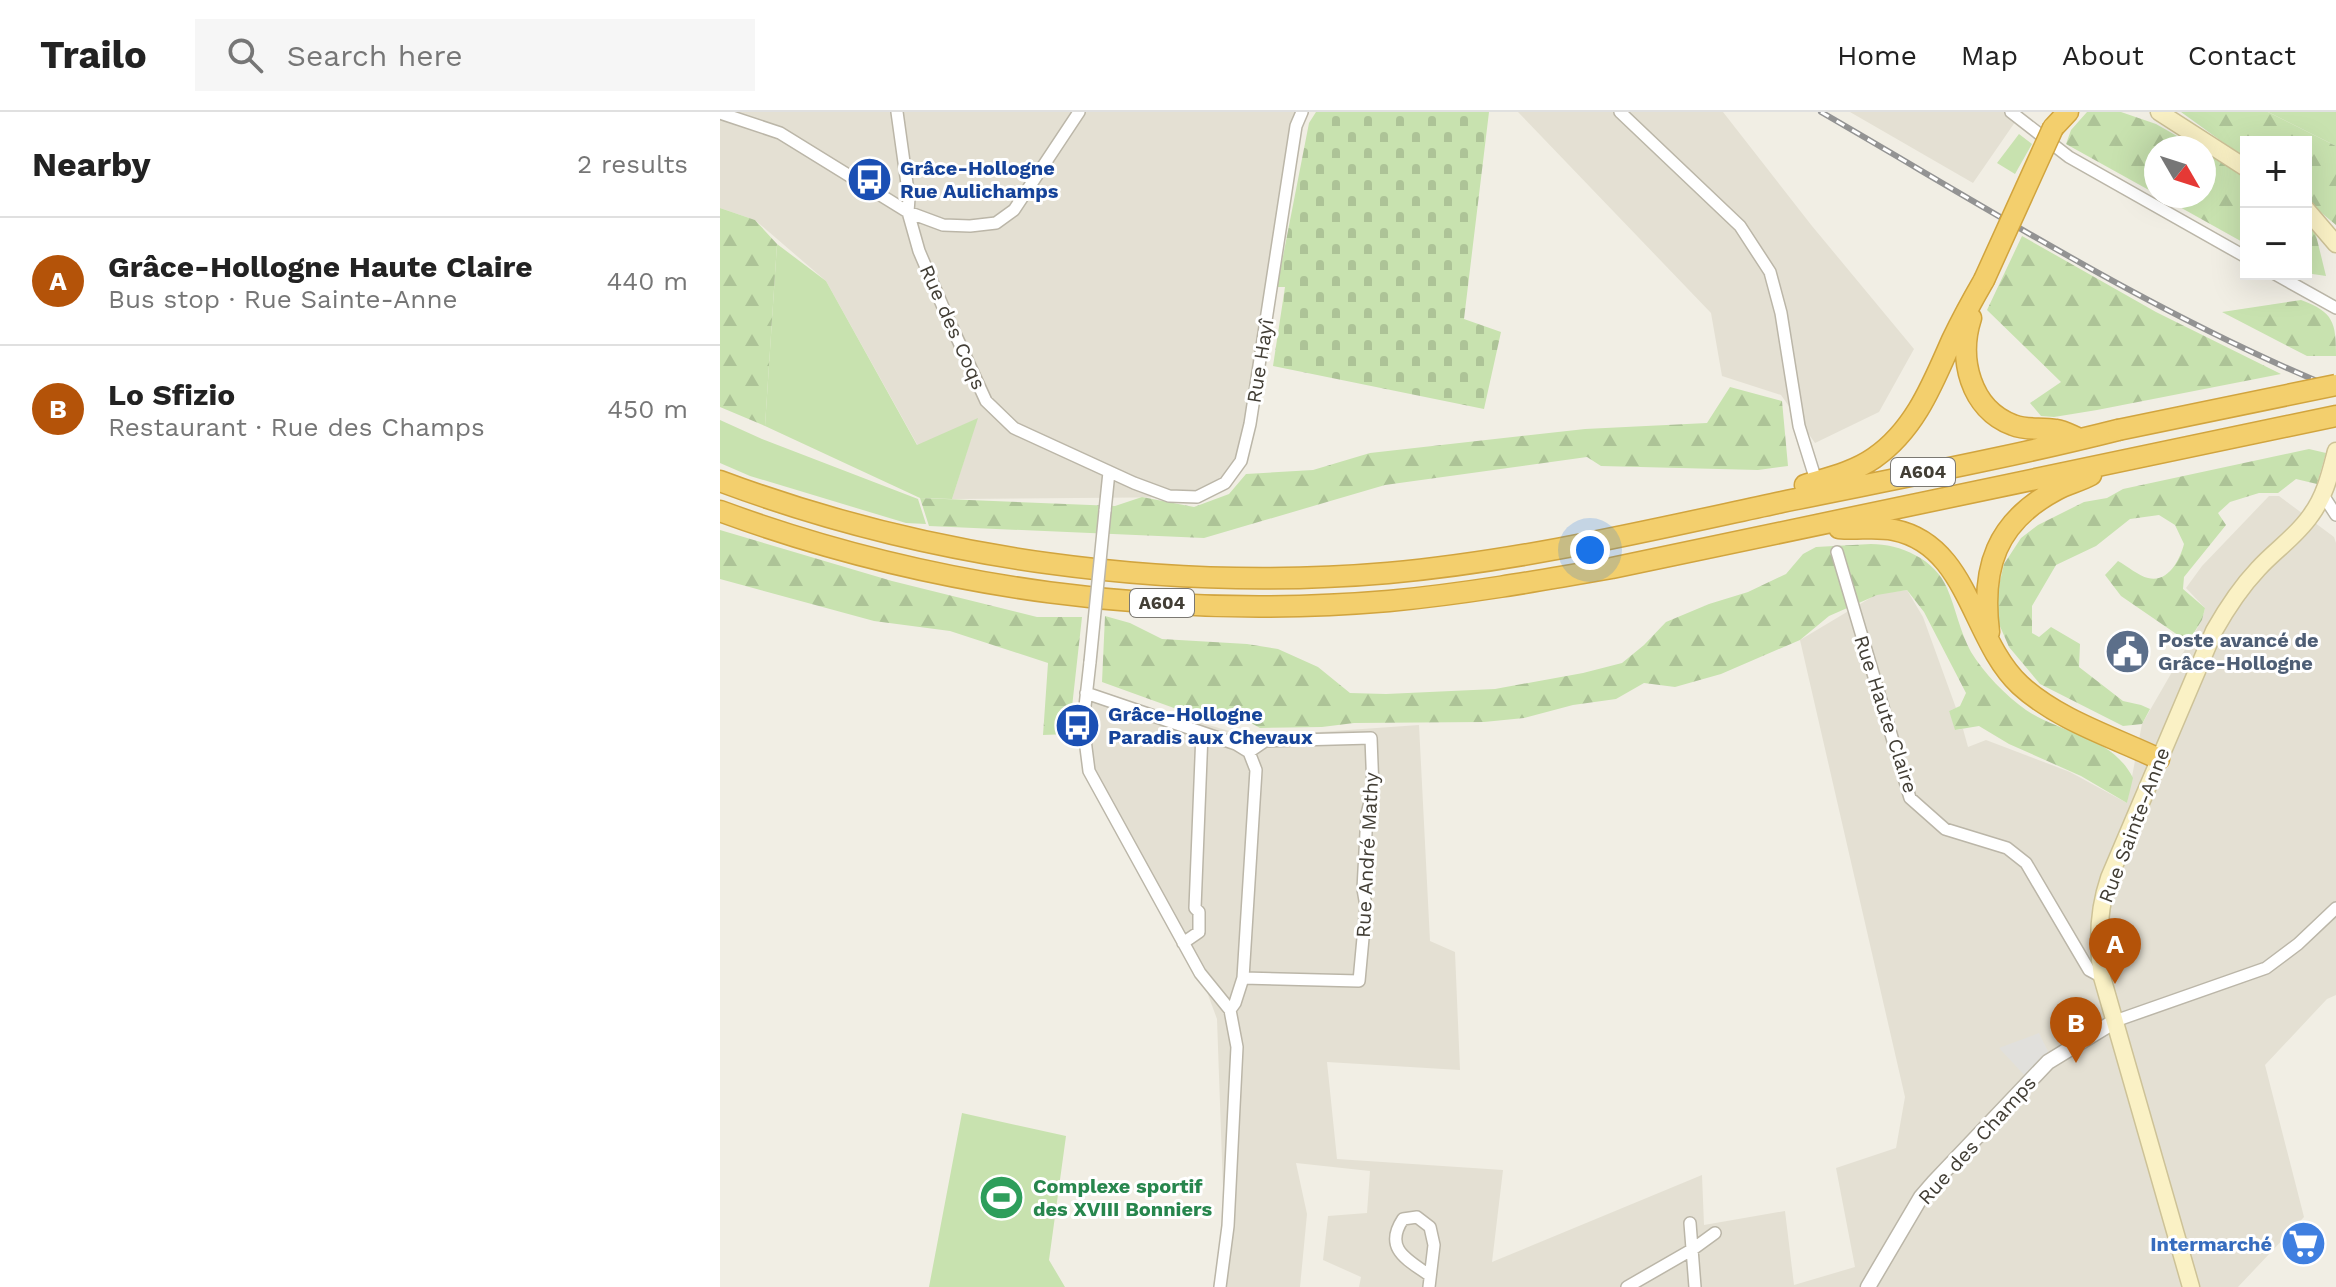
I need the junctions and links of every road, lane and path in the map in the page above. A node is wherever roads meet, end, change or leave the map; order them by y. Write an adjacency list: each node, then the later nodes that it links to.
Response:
1 (897, 112): 10 (street, Rue des Coqs)
2 (1079, 112): 10 (street)
3 (1302, 112): 22 (street, Rue Hayî)
4 (1620, 112): 23 (street)
5 (2011, 112): 13 (street)
6 (2159, 112): 9 (main road)
7 (720, 113): 10 (street)
8 (2059, 118): 15 (highway, bridge)
9 (2240, 164)
10 (908, 212): 22 (street, Rue des Coqs)
11 (2312, 216): 12 (main road)
12 (2336, 244)
13 (2240, 254)
14 (2286, 280): 16 (street)
15 (1983, 282): 19 (highway); 26 (highway)
16 (2336, 308)
17 (2336, 385): 19 (highway, A604, bridge)
18 (2336, 416): 21 (highway, A604)
19 (2080, 439): 26 (highway, A604)
20 (2336, 451): 25 (main road, Rue Sainte-Anne)
21 (2121, 460): 29 (highway, A604); 31 (highway)
22 (1109, 472): 32 (street, bridge)
23 (1814, 474)
24 (720, 481): 26 (highway, A604)
25 (2323, 495): 28 (street); 35 (main road, Rue Sainte-Anne)
26 (1766, 506)
27 (720, 511): 29 (highway, A604)
28 (2336, 515)
29 (1819, 523): 31 (highway)
30 (1837, 552): 38 (street, Rue Haute Claire)
31 (1990, 640): 35 (highway)
32 (1086, 693): 33 (street); 37 (street)
33 (1202, 733): 34 (street); 37 (street)
34 (1249, 752): 39 (street); 39 (street, Rue André Mathy)
35 (2159, 759): 38 (main road, Rue Sainte-Anne)
36 (2336, 908): 41 (street)
37 (1183, 943): 40 (street)
38 (2102, 977): 41 (main road, Rue Sainte-Anne)
39 (1243, 978): 40 (street)
40 (1230, 1010): 46 (street)
41 (2115, 1021): 49 (street, Rue des Champs); 50 (main road, Rue Sainte-Anne)
42 (1690, 1223): 44 (street)
43 (1715, 1233): 44 (street)
44 (1693, 1249): 47 (street); 48 (street)
45 (1429, 1281): 45 (street)
46 (1220, 1287)
47 (1627, 1287)
48 (1695, 1287)
49 (1868, 1287)
50 (2191, 1287)

